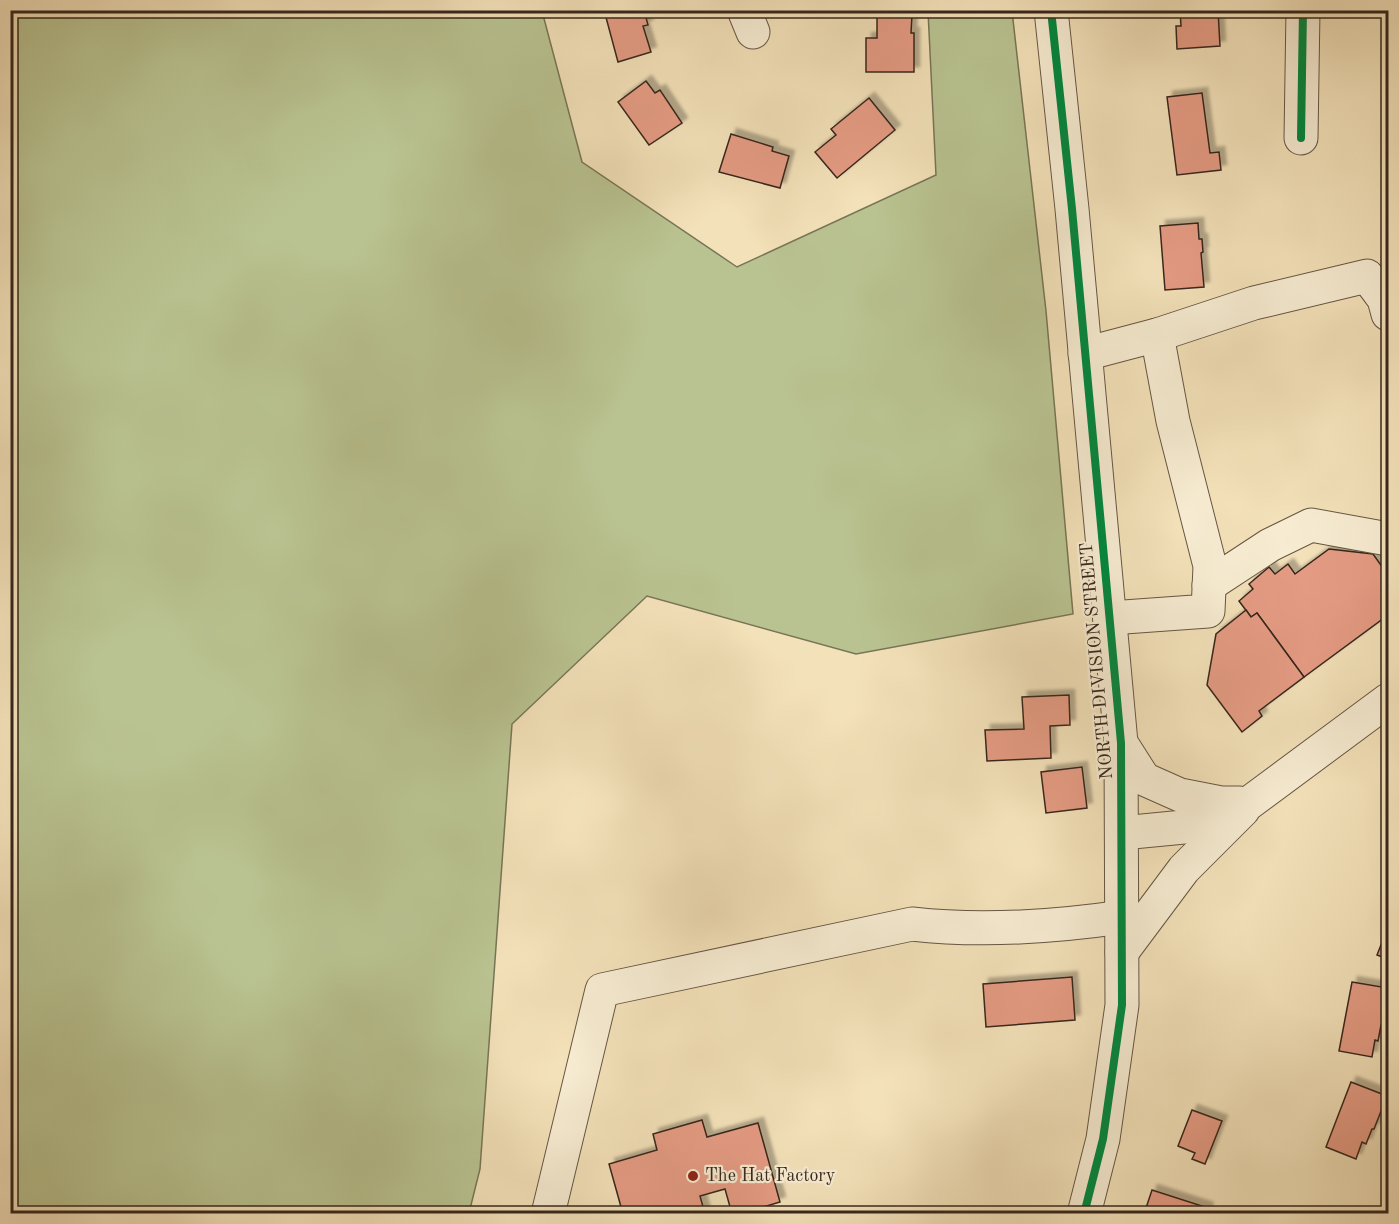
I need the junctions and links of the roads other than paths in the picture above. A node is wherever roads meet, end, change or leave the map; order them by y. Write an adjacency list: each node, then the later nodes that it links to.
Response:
1 (1052, 10): 6 (street, NORTH DIVISION STREET)
2 (1303, 10): 3 (street)
3 (1301, 138)
4 (1389, 314): 5 (street)
5 (1157, 335): 6 (street); 8 (street)
6 (1085, 354): 9 (street, NORTH DIVISION STREET)
7 (1389, 539): 8 (street)
8 (1209, 598): 9 (street)
9 (1110, 618): 11 (street, NORTH DIVISION STREET)
10 (1389, 700): 12 (street)
11 (1121, 743): 12 (street); 13 (street, NORTH DIVISION STREET)
12 (1249, 803): 13 (street); 15 (street)
13 (1122, 833): 14 (street, NORTH DIVISION STREET)
14 (1122, 917): 15 (street, NORTH DIVISION STREET); 16 (street)
15 (1122, 952): 17 (street, NORTH DIVISION STREET)
16 (548, 1214)
17 (1084, 1214)

